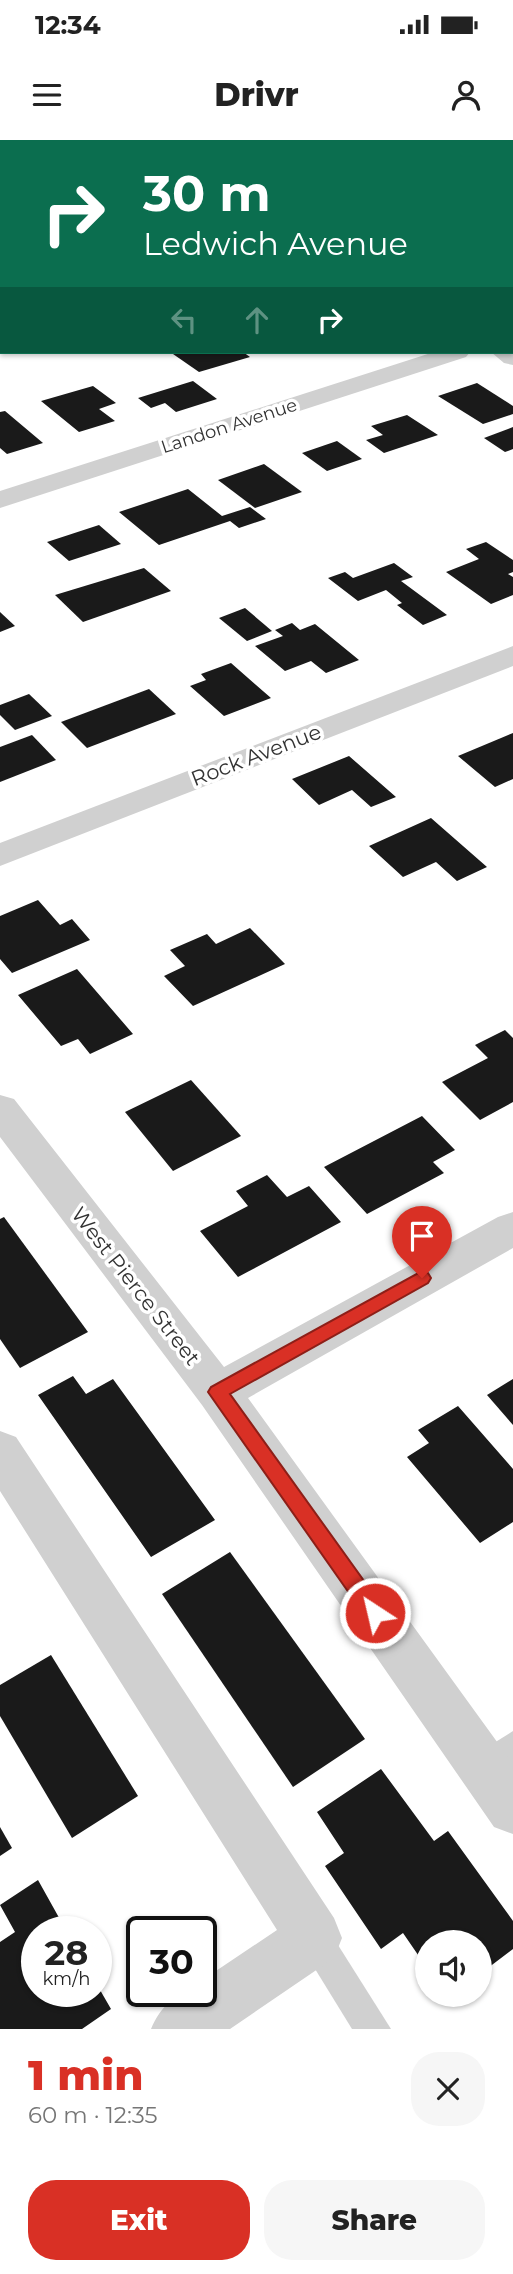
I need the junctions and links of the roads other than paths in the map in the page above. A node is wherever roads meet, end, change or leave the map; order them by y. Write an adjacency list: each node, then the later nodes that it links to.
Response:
1 (452, 354): 2 (street, Landon Avenue)
2 (0, 500)
3 (513, 655): 4 (street, Rock Avenue)
4 (0, 855)
5 (0, 1109): 7 (street, West Pierce Street)
6 (513, 1228): 7 (street)
7 (218, 1392): 9 (street, West Pierce Street)
8 (0, 1451): 11 (street)
9 (499, 1758): 10 (street, West Pierce Street)
10 (513, 1808)
11 (314, 1938): 12 (street); 13 (lane)
12 (180, 2029)
13 (373, 2029)

